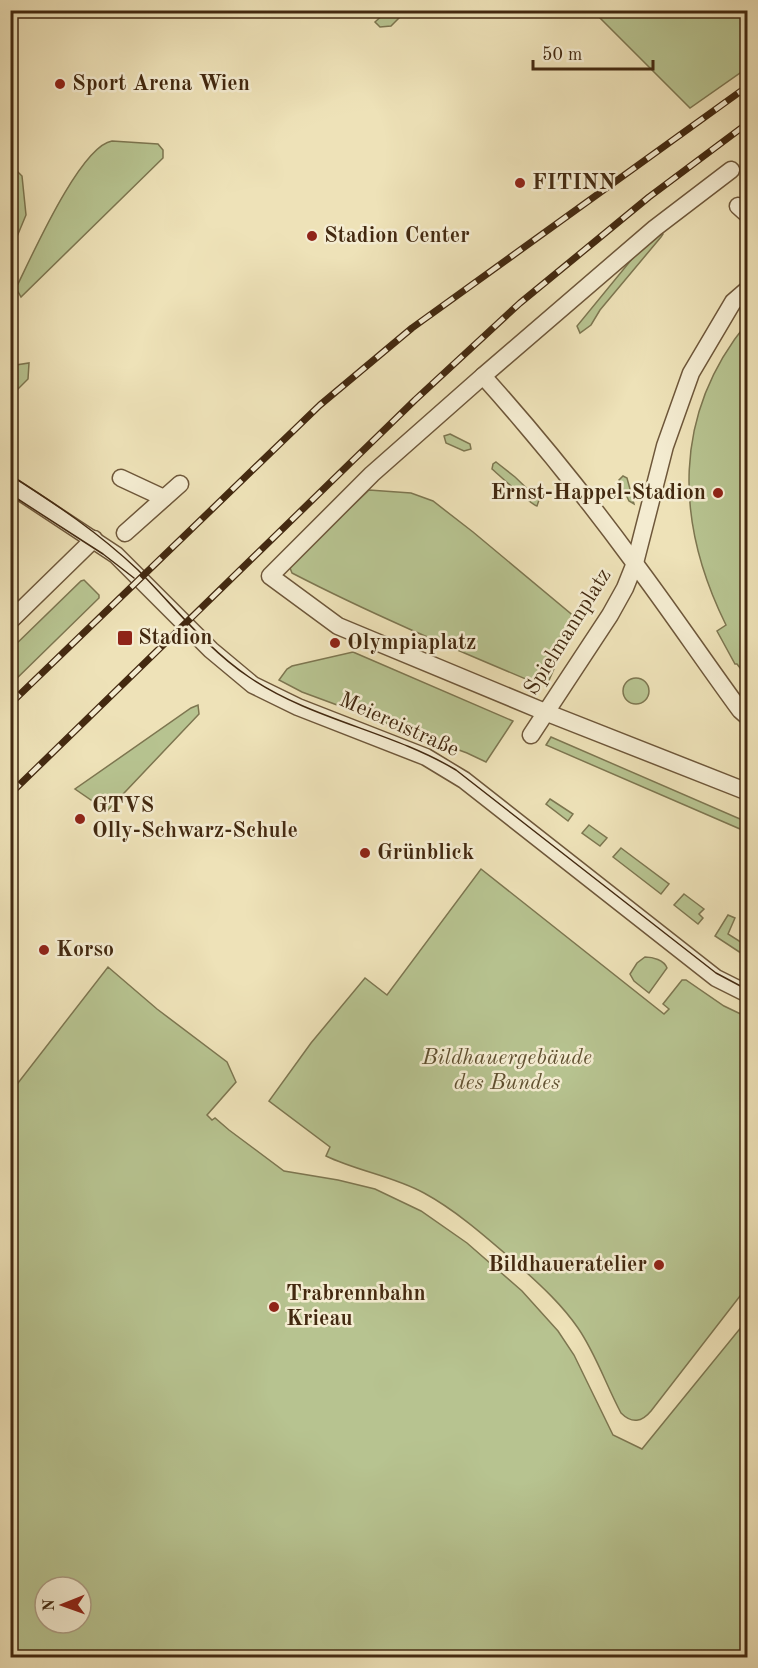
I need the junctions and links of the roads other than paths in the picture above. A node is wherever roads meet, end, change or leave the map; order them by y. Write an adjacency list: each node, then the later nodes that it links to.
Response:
1 (731, 170): 3 (street)
2 (747, 289): 10 (street, Spielmannplatz)
3 (483, 376): 10 (street); 12 (street)
4 (120, 478): 7 (street)
5 (180, 484): 7 (street)
6 (10, 485): 9 (street)
7 (164, 498): 8 (street)
8 (125, 533)
9 (94, 539): 11 (street); 16 (street, Meiereistraße)
10 (635, 563): 12 (street, Spielmannplatz); 13 (street)
11 (10, 621)
12 (545, 712): 14 (street, Spielmannplatz); 15 (street)
13 (747, 717)
14 (531, 735)
15 (747, 792)
16 (747, 994)

